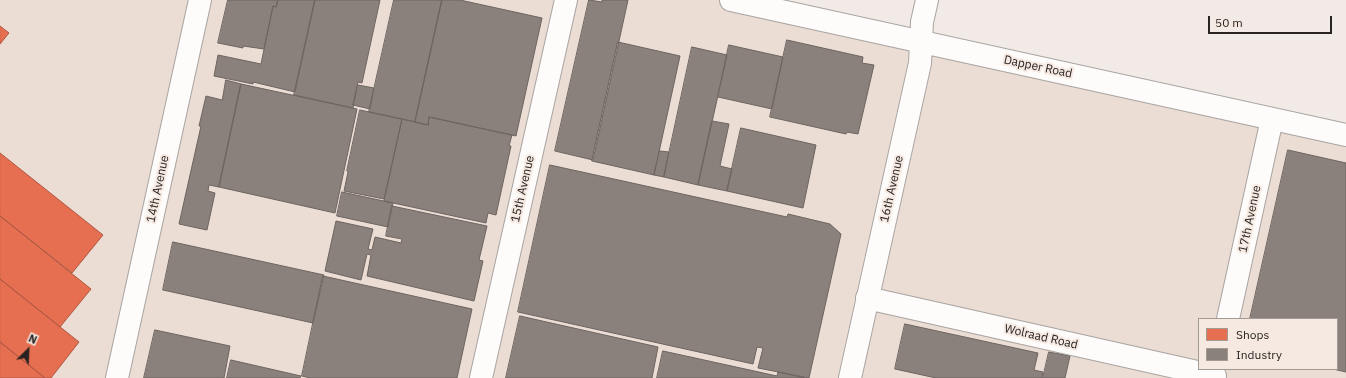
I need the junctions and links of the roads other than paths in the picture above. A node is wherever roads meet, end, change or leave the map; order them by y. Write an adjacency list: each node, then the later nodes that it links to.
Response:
1 (200, 0): 11 (street, 14th Avenue)
2 (566, 0): 12 (street, 15th Avenue)
3 (927, 0): 5 (street, 16th Avenue)
4 (745, 2): 5 (street, Dapper Road)
5 (922, 42): 6 (street, Dapper Road); 8 (street, 16th Avenue)
6 (1272, 119): 7 (street, Dapper Road); 9 (street, 17th Avenue)
7 (1346, 135)
8 (867, 298): 10 (street, Wolraad Road); 13 (street, 16th Avenue)
9 (1228, 318)
10 (1216, 374)
11 (117, 378)
12 (481, 378)
13 (850, 378)

